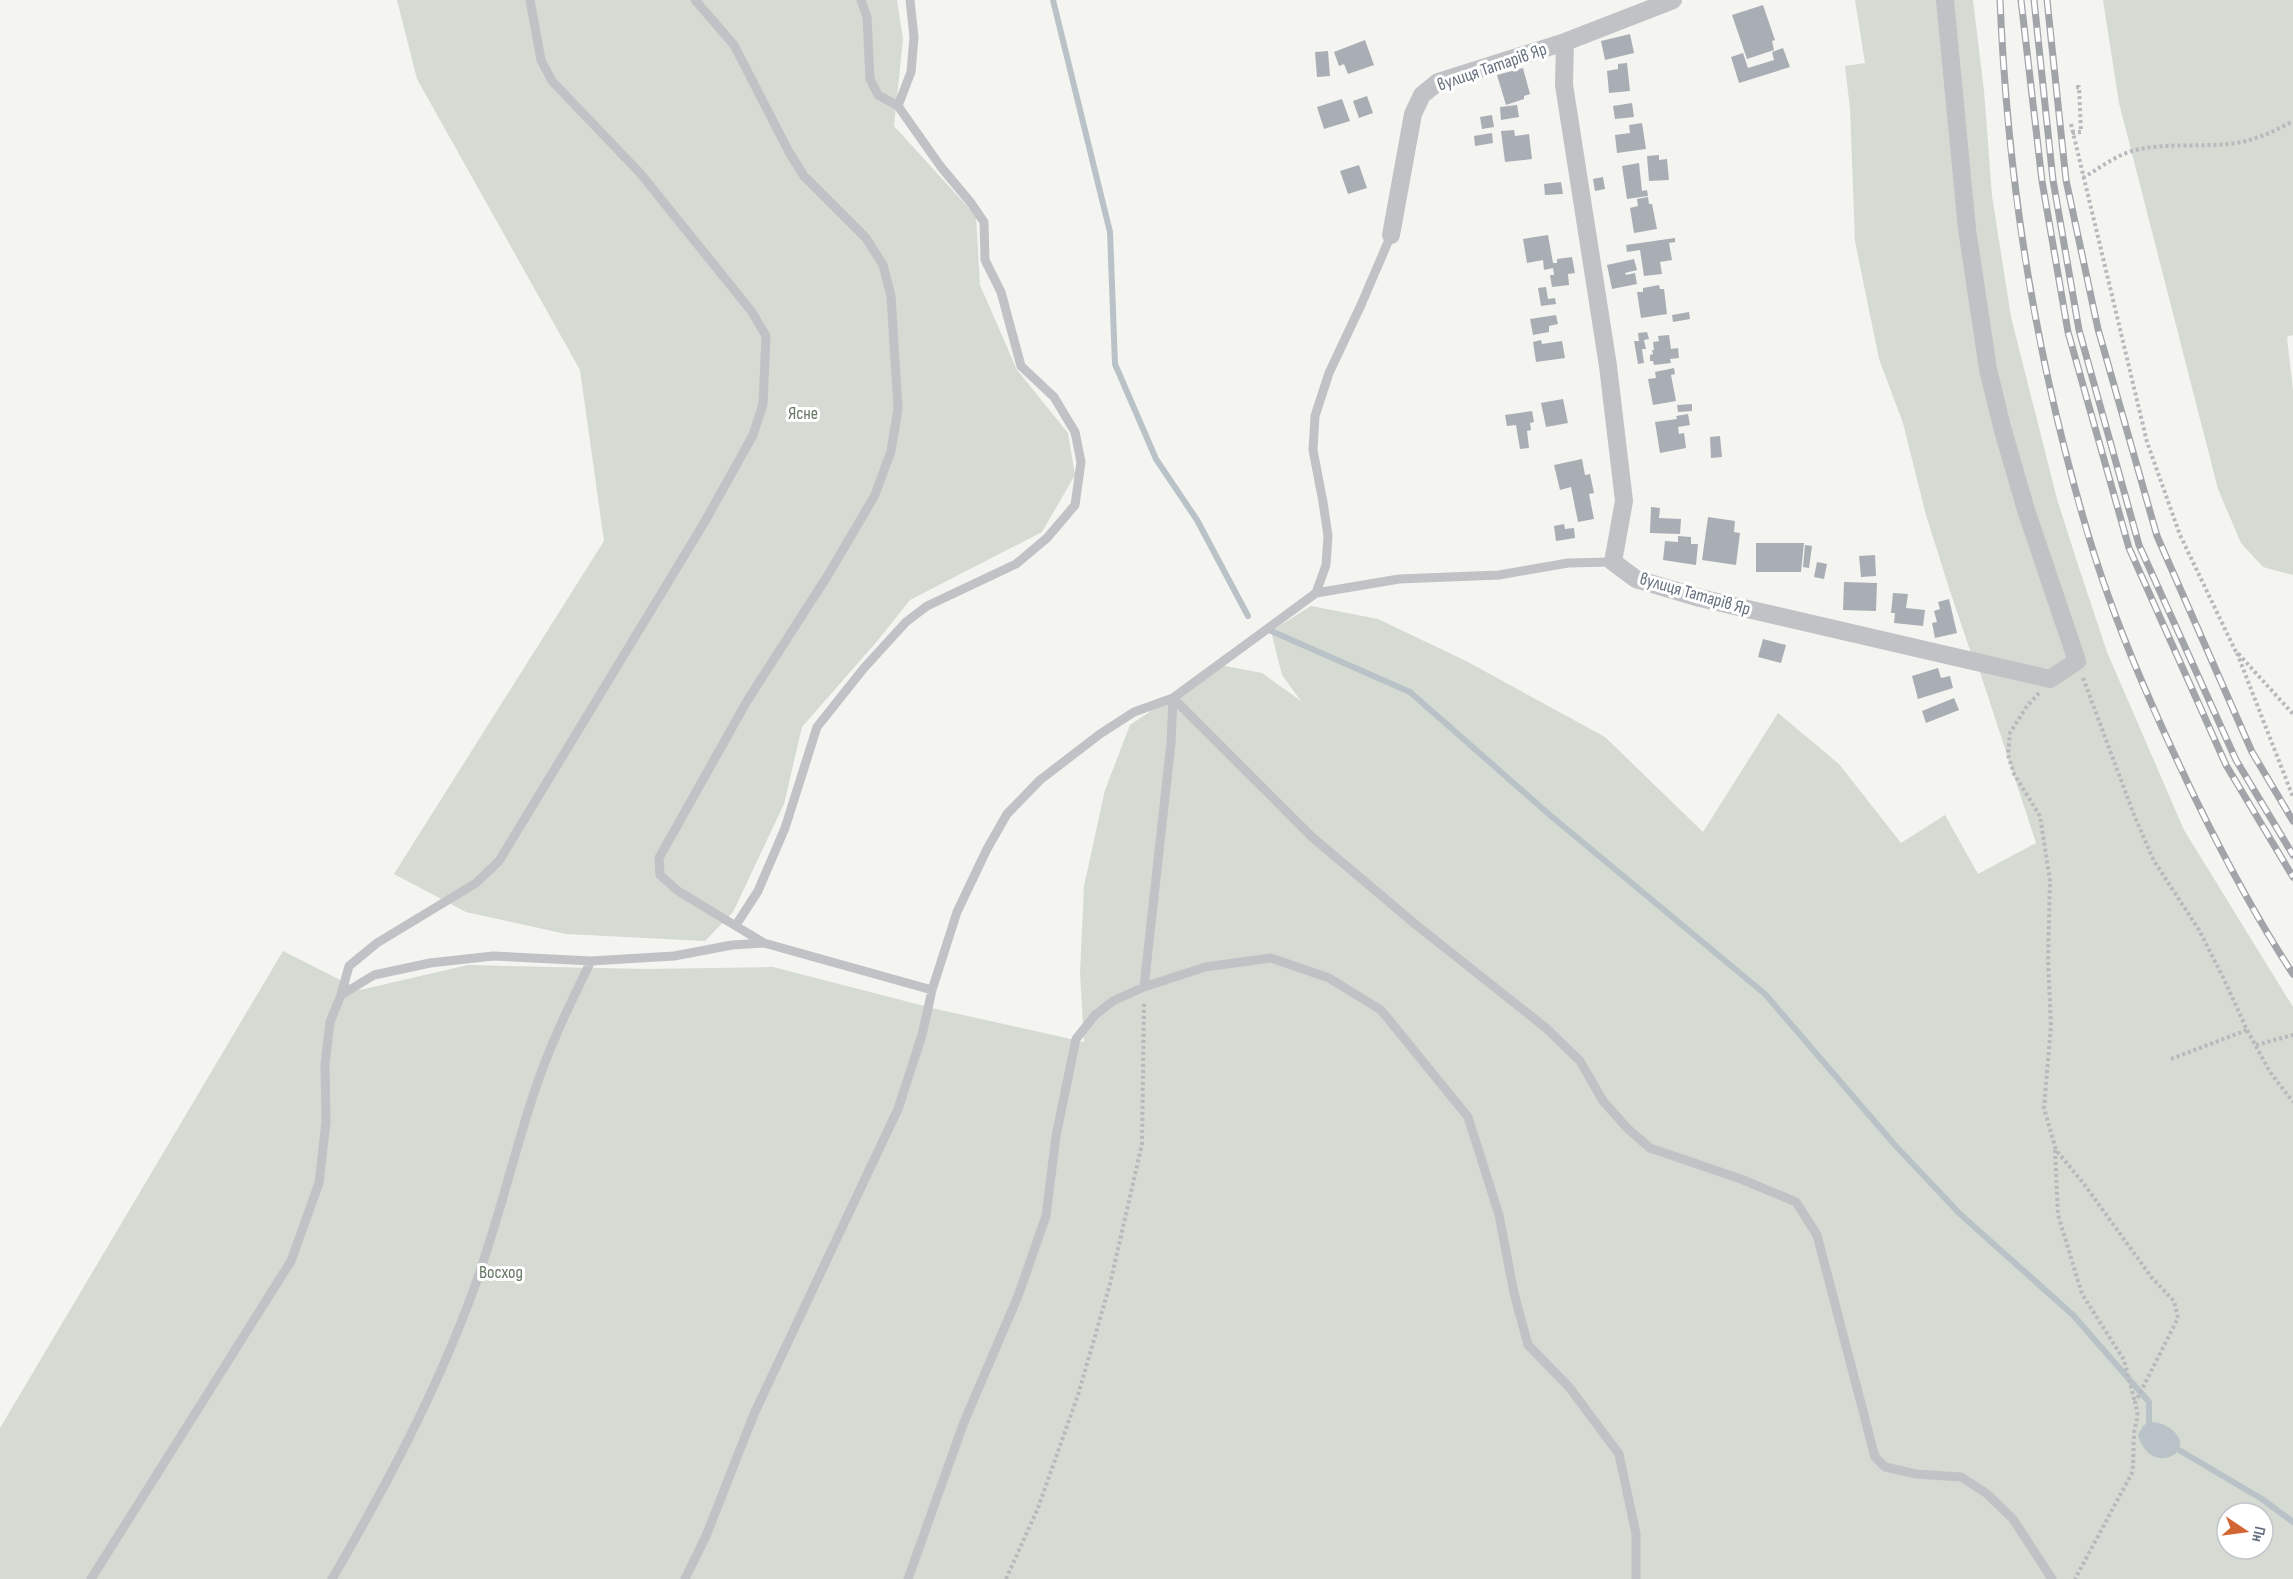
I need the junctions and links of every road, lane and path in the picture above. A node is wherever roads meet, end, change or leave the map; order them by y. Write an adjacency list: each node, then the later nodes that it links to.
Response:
1 (530, 0): 28 (lane)
2 (695, 0): 23 (lane)
3 (861, 0): 9 (lane)
4 (910, 0): 9 (lane)
5 (1673, 0): 7 (street, вулиця Татарів Яр)
6 (1945, 0): 18 (street)
7 (1565, 42): 14 (street, вулиця Татарів Яр); 15 (street, вулиця Татарів Яр)
8 (2074, 87): 12 (path)
9 (898, 106): 23 (lane)
10 (2293, 122): 13 (path)
11 (2071, 124): 12 (path)
12 (2071, 133): 13 (path)
13 (2083, 178): 17 (path)
14 (1391, 235): 16 (lane)
15 (1613, 562): 16 (lane); 19 (street, вулиця Татарів Яр)
16 (1316, 593): 20 (lane)
17 (2235, 650): 21 (path); 22 (path)
18 (2077, 660): 19 (street); 29 (path)
19 (2050, 679): 34 (path)
20 (1173, 698): 26 (lane); 27 (lane); 42 (lane)
21 (2293, 714)
22 (2293, 797)
23 (736, 925): 24 (lane)
24 (764, 943): 25 (lane); 27 (lane)
25 (591, 961): 28 (lane); 37 (lane)
26 (1144, 987): 39 (lane); 40 (path); 41 (lane)
27 (932, 990): 38 (lane)
28 (341, 995): 36 (lane)
29 (2247, 1030): 31 (path); 32 (path)
30 (2293, 1035): 31 (path)
31 (2256, 1045): 33 (path)
32 (2171, 1059)
33 (2293, 1102)
34 (2055, 1145): 35 (path); 35 (path)
35 (2135, 1403): 43 (path)
36 (91, 1579)
37 (332, 1579)
38 (685, 1579)
39 (908, 1579)
40 (1006, 1579)
41 (1636, 1579)
42 (2052, 1579)
43 (2075, 1579)

